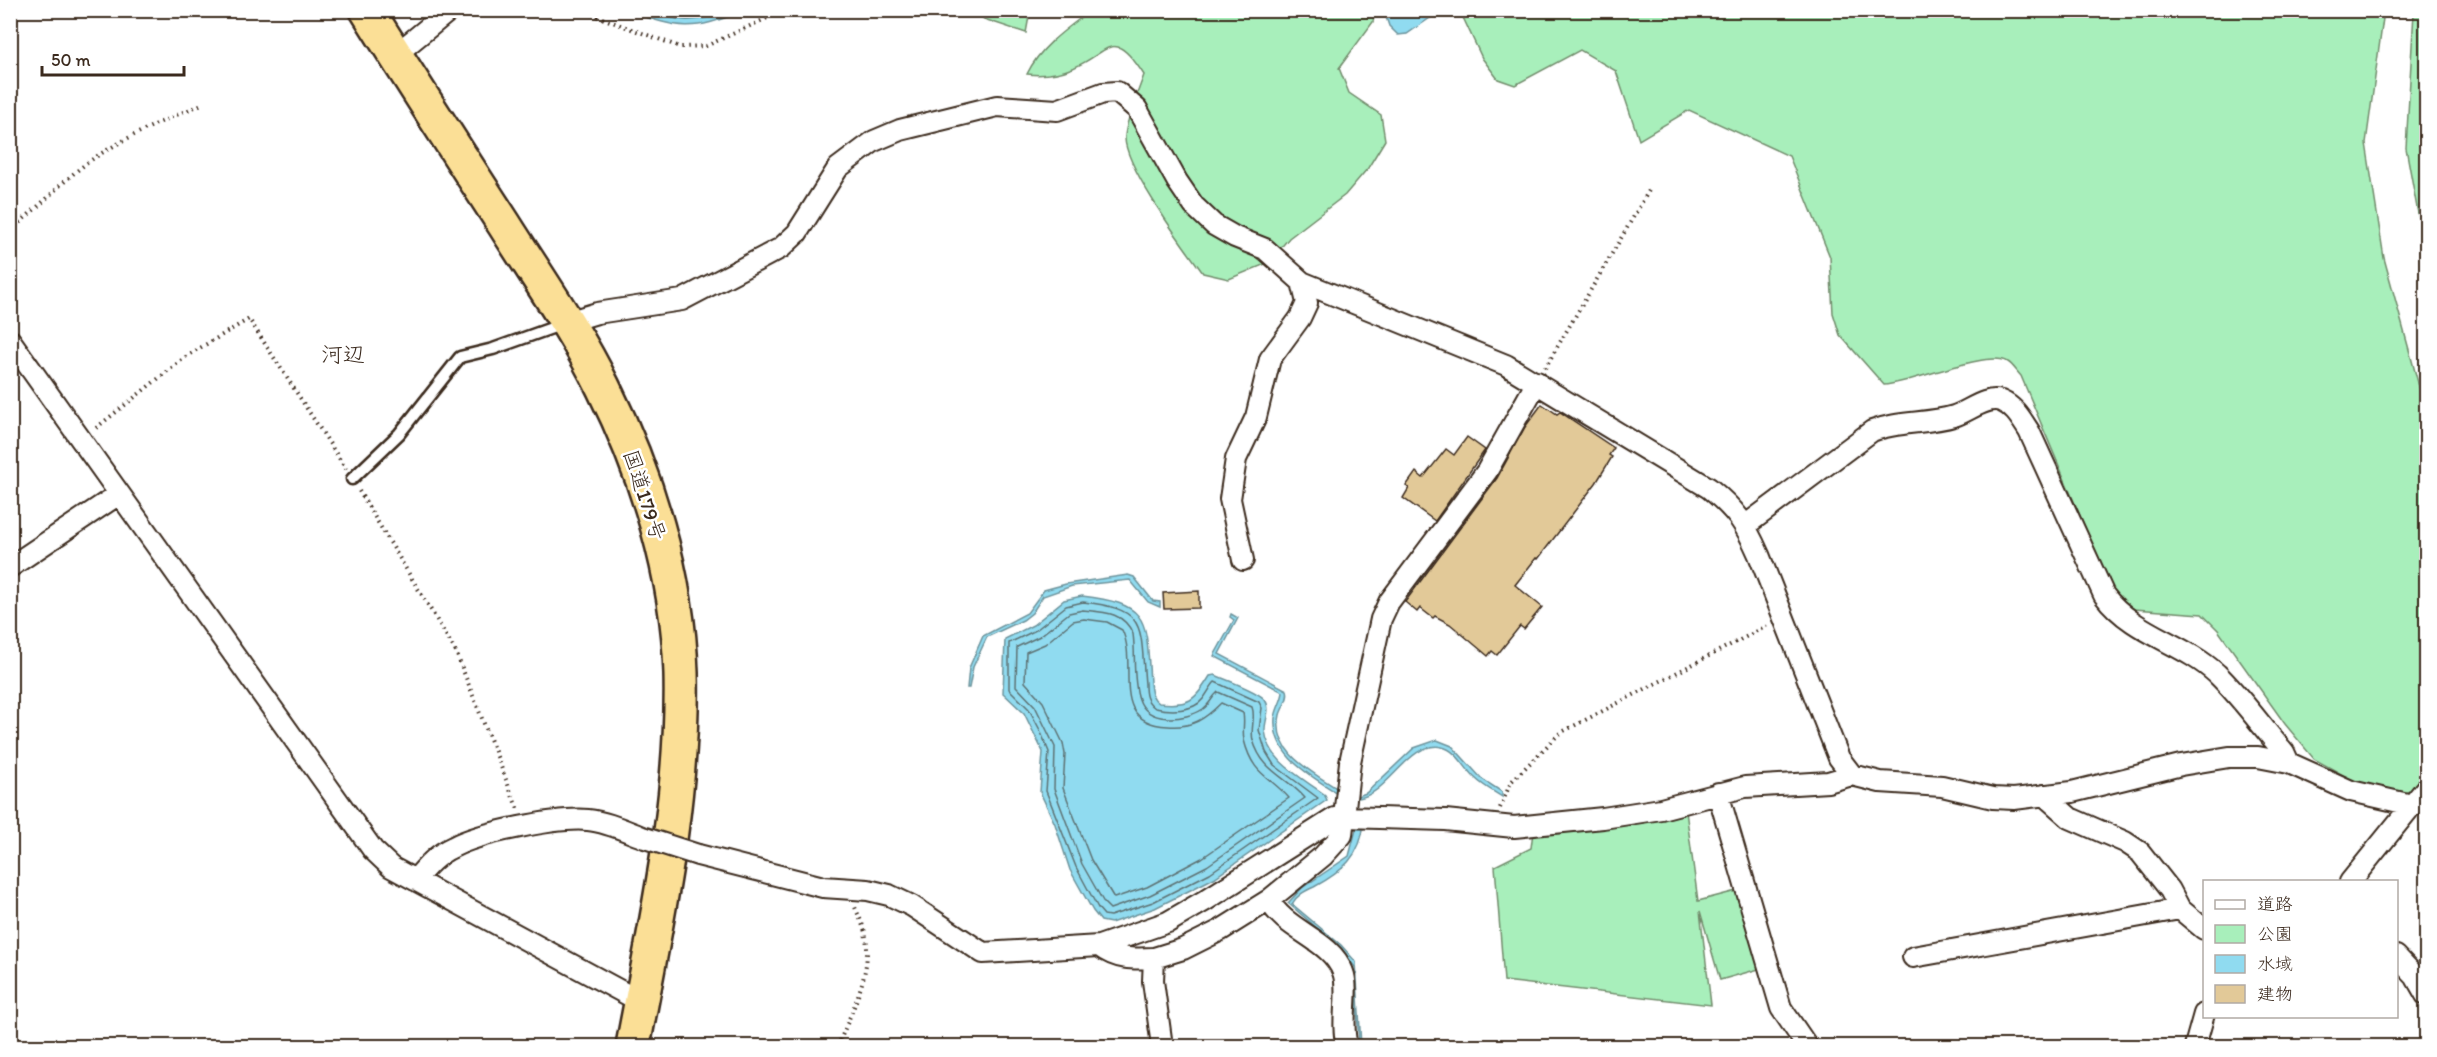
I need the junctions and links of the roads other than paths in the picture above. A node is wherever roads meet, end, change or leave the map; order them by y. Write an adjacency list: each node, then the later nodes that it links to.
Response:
1 (367, 10): 3 (highway, 国道179号)
2 (450, 10): 3 (street)
3 (395, 55): 5 (highway, 国道179号)
4 (1302, 282): 5 (street); 7 (street); 11 (street)
5 (569, 322): 8 (lane); 30 (highway, 国道179号)
6 (10, 340): 9 (street)
7 (1537, 382): 10 (street); 19 (street)
8 (352, 479)
9 (119, 494): 12 (street); 20 (street)
10 (1746, 525): 13 (street); 14 (street)
11 (1243, 560)
12 (10, 567)
13 (2289, 763): 17 (street); 18 (street)
14 (1852, 776): 16 (street); 17 (street)
15 (2427, 788): 18 (street)
16 (1718, 793): 19 (street); 35 (street)
17 (2044, 795): 23 (street)
18 (2412, 805): 21 (street)
19 (1346, 817): 22 (street); 25 (street)
20 (415, 880): 25 (street, bridge); 30 (street)
21 (2352, 880)
22 (1269, 900): 28 (street); 34 (street)
23 (2180, 909): 24 (street); 26 (street)
24 (2203, 926)
25 (1099, 946): 28 (street)
26 (1912, 957)
27 (2398, 957): 29 (street)
28 (1154, 958): 33 (street)
29 (2427, 995)
30 (641, 1002): 32 (highway, 国道179号)
31 (2204, 1018): 36 (street)
32 (633, 1047)
33 (1162, 1047)
34 (1347, 1047)
35 (1807, 1047)
36 (2195, 1047)

